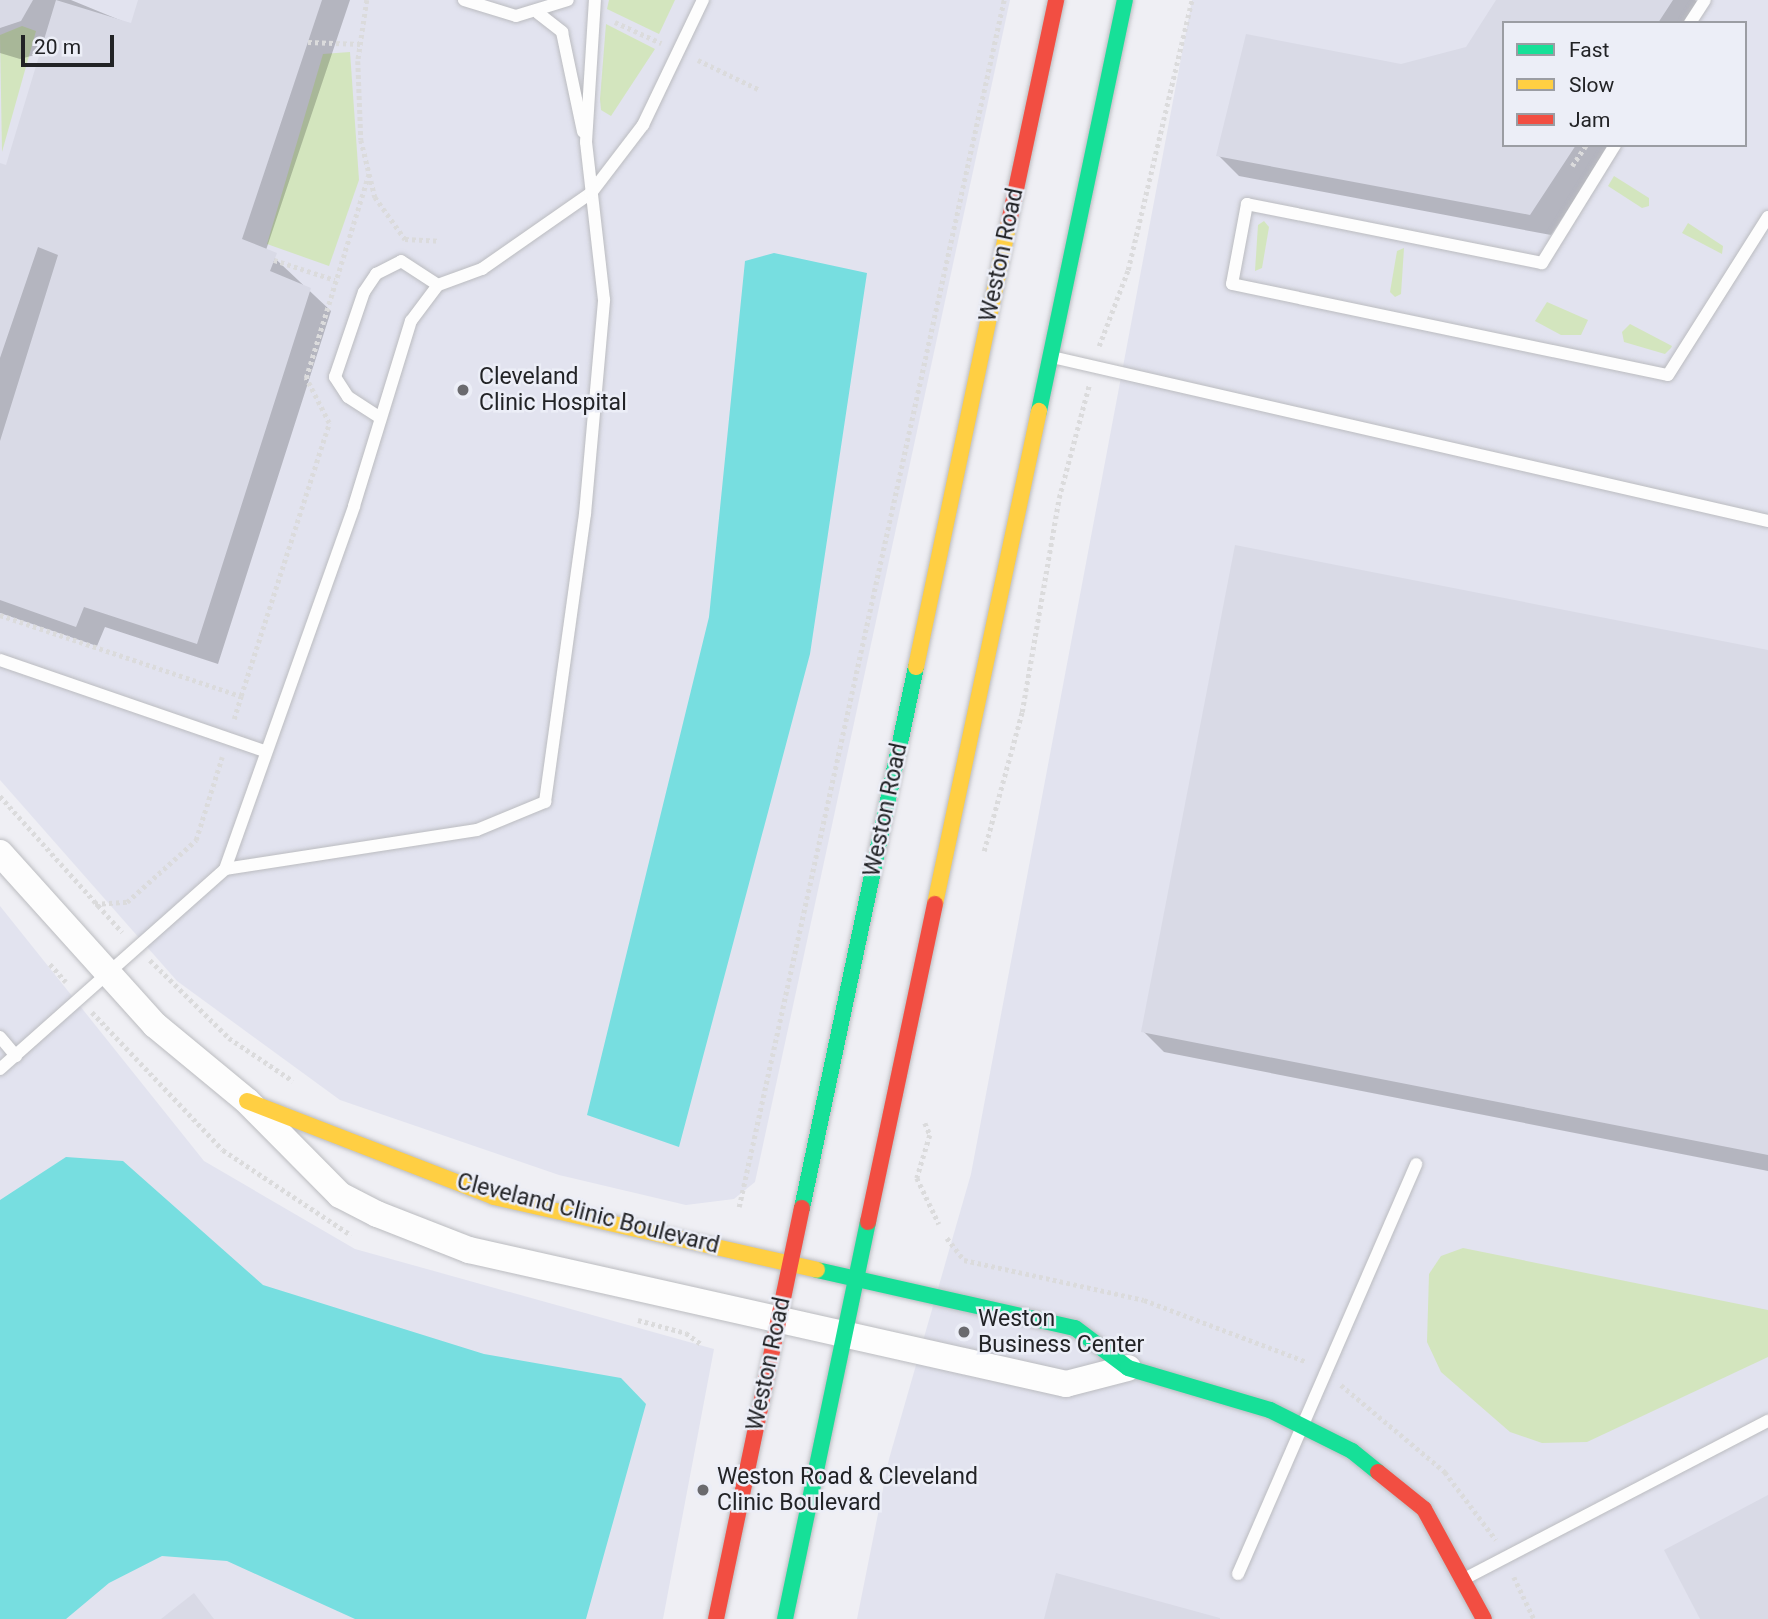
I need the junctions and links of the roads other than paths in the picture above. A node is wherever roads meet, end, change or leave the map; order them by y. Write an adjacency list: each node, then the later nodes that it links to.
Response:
1 (464, 0): 8 (lane)
2 (568, 0): 8 (lane)
3 (595, 0): 10 (lane)
4 (703, 0): 12 (lane)
5 (1056, 0): 28 (main road, Weston Road)
6 (1125, 0): 15 (main road)
7 (1704, 0): 9 (lane)
8 (538, 13): 10 (lane)
9 (1691, 21)
10 (586, 142): 12 (lane)
11 (1614, 147): 13 (lane)
12 (591, 193): 14 (lane); 21 (lane)
13 (1768, 217)
14 (438, 285): 16 (lane); 16 (lane)
15 (1050, 357): 17 (lane); 29 (main road)
16 (379, 417): 19 (lane)
17 (1768, 521)
18 (0, 660): 19 (lane)
19 (265, 751): 21 (lane)
20 (0, 853): 22 (street, Cleveland Clinic Boulevard)
21 (225, 869): 22 (lane)
22 (106, 976): 24 (lane); 26 (street, Cleveland Clinic Boulevard)
23 (0, 1037): 24 (lane)
24 (16, 1056): 25 (lane)
25 (0, 1069)
26 (247, 1101): 28 (main road, Cleveland Clinic Boulevard); 30 (street, Cleveland Clinic Boulevard)
27 (1416, 1164): 34 (lane)
28 (791, 1260): 29 (main road, Cleveland Clinic Boulevard); 30 (main road, Weston Road)
29 (856, 1281): 31 (main road); 32 (main road, Cleveland Clinic Boulevard)
30 (779, 1316): 31 (street, Cleveland Clinic Boulevard); 37 (main road, Weston Road)
31 (844, 1336): 32 (street, Cleveland Clinic Boulevard); 38 (main road)
32 (1128, 1368): 34 (main road, Cleveland Clinic Boulevard)
33 (1768, 1421): 36 (lane)
34 (1298, 1422): 35 (lane); 36 (main road, Cleveland Clinic Boulevard)
35 (1238, 1574)
36 (1462, 1580): 39 (main road, Cleveland Clinic Boulevard)
37 (716, 1619)
38 (785, 1619)
39 (1483, 1619)

